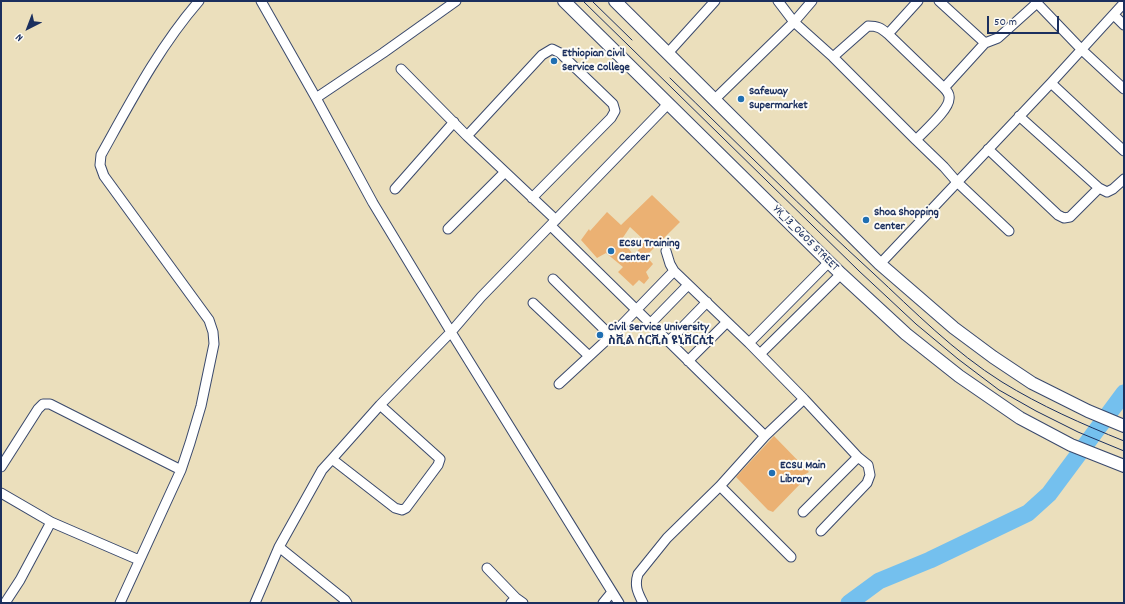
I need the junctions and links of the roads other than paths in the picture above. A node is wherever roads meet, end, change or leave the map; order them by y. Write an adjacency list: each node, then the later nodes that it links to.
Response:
1 (199, 1): 71 (street)
2 (261, 1): 25 (street)
3 (456, 1): 25 (street)
4 (564, 1): 27 (main road, YK_13_0605 STREET)
5 (615, 1): 19 (main road)
6 (715, 1): 19 (street)
7 (778, 1): 14 (street)
8 (812, 1): 14 (street)
9 (918, 1): 16 (street)
10 (939, 1): 17 (street)
11 (1040, 3): 17 (street); 18 (street)
12 (1124, 3): 13 (street)
13 (1114, 15): 15 (street); 18 (street)
14 (794, 22): 20 (street); 26 (street)
15 (1124, 25)
16 (888, 34): 20 (street); 23 (street)
17 (985, 43): 23 (street)
18 (1082, 50): 22 (street); 24 (street)
19 (668, 53): 26 (main road)
20 (833, 57): 31 (street)
21 (401, 69): 29 (street)
22 (1051, 83): 28 (street); 33 (street)
23 (944, 88): 31 (street)
24 (1124, 89)
25 (316, 98): 55 (street)
26 (715, 99): 45 (main road)
27 (668, 104): 40 (street); 44 (main road, YK_13_0605 STREET)
28 (1019, 116): 32 (street); 37 (street)
29 (454, 122): 30 (street); 38 (street)
30 (467, 136): 34 (street); 39 (street)
31 (916, 140): 36 (street)
32 (988, 149): 36 (street); 37 (street)
33 (1124, 151)
34 (505, 172): 39 (street); 41 (street)
35 (1124, 179): 37 (street)
36 (957, 182): 42 (street); 45 (street)
37 (1099, 188)
38 (394, 189)
39 (532, 198): 40 (street)
40 (553, 223): 52 (street); 55 (street)
41 (448, 229)
42 (1009, 231)
43 (666, 251): 46 (street)
44 (829, 262): 47 (main road, YK_13_0605 STREET); 58 (street)
45 (880, 264): 65 (main road)
46 (674, 271): 49 (street); 52 (street)
47 (841, 274): 59 (street); 69 (main road, YK_13_0605 STREET)
48 (553, 279): 56 (street)
49 (688, 285): 50 (street); 54 (street)
50 (707, 302): 53 (street); 57 (street)
51 (533, 303): 60 (street)
52 (636, 310): 54 (street); 56 (street)
53 (727, 322): 58 (street); 61 (street)
54 (651, 323): 57 (street)
55 (451, 332): 64 (street); 81 (street)
56 (611, 336): 60 (street)
57 (669, 341): 61 (street)
58 (749, 343): 59 (street)
59 (760, 354): 63 (street)
60 (589, 356): 62 (street)
61 (688, 361): 66 (street)
62 (559, 384)
63 (804, 398): 66 (street); 67 (street)
64 (380, 404): 68 (street); 68 (street)
65 (1124, 426)
66 (765, 436): 72 (street)
67 (858, 457): 74 (street); 76 (street)
68 (332, 458): 77 (street)
69 (1121, 465)
70 (1, 467): 71 (street)
71 (181, 470): 79 (street)
72 (720, 486): 78 (street); 89 (street)
73 (1, 493): 75 (street)
74 (803, 512)
75 (51, 522): 79 (street); 83 (street)
76 (821, 531)
77 (280, 547): 85 (street); 86 (street)
78 (791, 557)
79 (139, 560): 84 (street)
80 (487, 568): 82 (street)
81 (612, 592): 87 (street); 88 (street)
82 (517, 601)
83 (5, 603)
84 (120, 603)
85 (255, 603)
86 (347, 603)
87 (603, 603)
88 (619, 603)
89 (643, 603)

